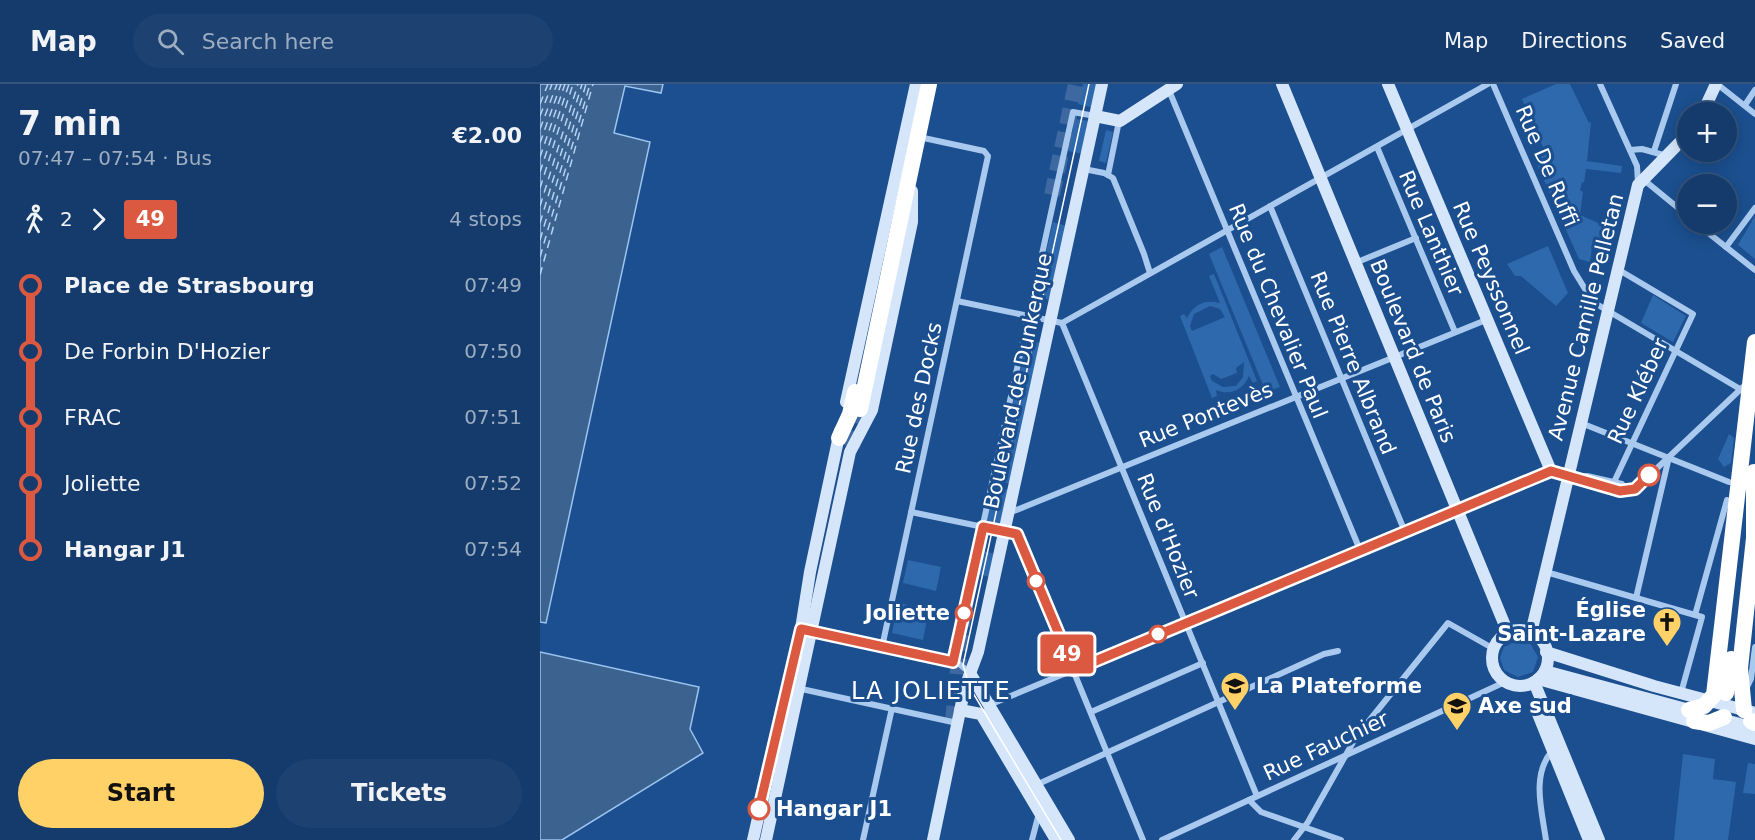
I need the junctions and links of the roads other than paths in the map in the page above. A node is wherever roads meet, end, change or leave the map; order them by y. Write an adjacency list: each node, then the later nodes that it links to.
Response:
1 (916, 84): 20 (street)
2 (929, 84): 21 (highway)
3 (936, 84): 21 (street)
4 (1102, 84): 17 (street, Boulevard de Dunkerque)
5 (1282, 84): 29 (street, Boulevard de Paris)
6 (1388, 84): 19 (street, Rue Peyssonnel)
7 (1488, 84): 19 (street)
8 (1493, 84): 44 (street, Rue De Ruffi)
9 (1600, 84): 24 (street, Avenue Camille Pelletan)
10 (1676, 84): 25 (street)
11 (1716, 84): 14 (street); 15 (street)
12 (1171, 86): 18 (street); 34 (street, Rue du Chevalier Paul)
13 (1755, 90): 15 (street)
14 (1708, 102)
15 (1744, 105): 16 (street)
16 (1755, 114)
17 (1095, 116): 18 (street); 27 (street, Boulevard de Dunkerque); 45 (street, Boulevard de Dunkerque)
18 (1119, 121): 28 (street)
19 (1407, 130): 23 (street); 46 (street, Rue Peyssonnel)
20 (905, 134): 21 (street); 58 (street)
21 (919, 144): 38 (highway); 43 (street, Rue des Docks); 82 (street)
22 (1677, 146): 26 (street)
23 (1377, 147): 29 (street); 36 (street, Rue Lanthier)
24 (1630, 150): 25 (street); 30 (street, Avenue Camille Pelletan)
25 (1654, 151): 26 (street)
26 (1668, 156): 30 (street)
27 (1084, 169): 28 (street); 47 (street, Boulevard de Dunkerque)
28 (1108, 175): 42 (street)
29 (1321, 178): 31 (street); 39 (street, Boulevard de Paris)
30 (1641, 183): 32 (street); 40 (street, Avenue Camille Pelletan)
31 (1270, 207): 34 (street); 53 (street, Rue Pierre Albrand)
32 (1677, 208)
33 (1755, 208): 37 (street)
34 (1227, 230): 42 (street); 55 (street, Rue du Chevalier Paul)
35 (1710, 234): 37 (street)
36 (1416, 238): 39 (street); 48 (street, Rue Lanthier)
37 (1726, 247): 41 (street)
38 (890, 256): 56 (highway); 58 (highway)
39 (1355, 263): 51 (street, Boulevard de Paris)
40 (1618, 270): 44 (street, Avenue Camille Pelletan); 50 (street, Rue Kléber)
41 (1755, 270)
42 (1150, 273): 47 (street)
43 (957, 301): 45 (street); 70 (street, Rue des Docks)
44 (1611, 313): 50 (street, Rue De Ruffi); 57 (street, Avenue Camille Pelletan)
45 (1029, 316): 47 (street); 73 (street, Boulevard de Dunkerque)
46 (1486, 320): 48 (street, Rue Pontevès); 63 (street, Rue Peyssonnel)
47 (1056, 322): 61 (street, Rue d'Hozier); 71 (street, Boulevard de Dunkerque)
48 (1455, 332): 51 (street, Rue Pontevès)
49 (1755, 342): 76 (highway)
50 (1675, 352): 54 (street, Rue De Ruffi); 59 (street, Rue Kléber)
51 (1394, 356): 53 (street, Rue Pontevès); 69 (street, Boulevard de Paris)
52 (1755, 375): 54 (street)
53 (1342, 377): 55 (street, Rue Pontevès); 75 (street, Rue Pierre Albrand)
54 (1740, 389): 60 (street)
55 (1295, 396): 61 (street, Rue Pontevès); 77 (street, Rue du Chevalier Paul)
56 (860, 409)
57 (1581, 423): 59 (street); 64 (street, Avenue Camille Pelletan)
58 (838, 438): 82 (street)
59 (1632, 443): 60 (street); 65 (street, Rue Kléber)
60 (1669, 457): 66 (street); 67 (street); 79 (street)
61 (1121, 468): 71 (street, Rue Pontevès); 81 (street, Rue d'Hozier)
62 (1755, 469): 72 (highway); 76 (highway)
63 (1551, 471): 64 (street); 69 (street)
64 (1571, 476): 65 (street); 67 (street); 78 (street, Avenue Camille Pelletan)
65 (1614, 482): 67 (street)
66 (1729, 482)
67 (1628, 490)
68 (1727, 500): 80 (street)
69 (1457, 510): 75 (street); 83 (street, Boulevard de Paris)
70 (911, 512): 73 (street); 85 (street, Rue des Docks)
71 (1009, 513): 74 (street, Boulevard de Dunkerque)
72 (1748, 513)
73 (983, 527): 74 (street); 90 (street, Boulevard de Dunkerque)
74 (1005, 532): 93 (street); 94 (street, Boulevard de Dunkerque)
75 (1405, 532): 77 (street)
76 (1745, 537): 92 (highway); 102 (highway); 102 (highway)
77 (1360, 550): 81 (street)
78 (1545, 572): 79 (street); 84 (street, Avenue Camille Pelletan)
79 (1636, 598): 80 (street)
80 (1695, 615): 100 (street)
81 (1185, 623): 91 (street, Rue d'Hozier); 93 (street)
82 (806, 630): 85 (street); 97 (street)
83 (1508, 633): 84 (street); 87 (street)
84 (1531, 633): 89 (street)
85 (882, 647): 90 (street)
86 (1755, 647): 102 (street)
87 (1494, 649): 96 (street); 110 (street)
88 (1338, 651): 98 (street)
89 (1546, 652): 95 (street); 100 (street)
90 (953, 662): 94 (street)
91 (1203, 663): 98 (street, Rue d'Hozier); 104 (street)
92 (1737, 669)
93 (1074, 670): 99 (street); 104 (street)
94 (970, 673): 99 (street); 103 (street, Boulevard de Dunkerque)
95 (1536, 679): 96 (street); 100 (street); 108 (street); 129 (street)
96 (1505, 682): 110 (street, Rue Fauchier)
97 (794, 688): 101 (street); 116 (street); 117 (street)
98 (1218, 701): 109 (street); 112 (street, Rue d'Hozier)
99 (989, 705): 111 (street)
100 (1688, 705): 102 (street); 102 (highway); 105 (highway)
101 (892, 708): 106 (street); 118 (street)
102 (1743, 709): 105 (street)
103 (960, 710): 106 (street, Boulevard de Dunkerque); 114 (street)
104 (1091, 712): 109 (street)
105 (1719, 720): 107 (street)
106 (958, 723): 119 (street, Boulevard de Dunkerque)
107 (1755, 739)
108 (1552, 751): 127 (street); 128 (street)
109 (1107, 752): 111 (street); 123 (street)
110 (1346, 755): 112 (street, Rue Fauchier); 115 (street)
111 (1036, 785): 122 (street)
112 (1257, 796): 113 (street, Rue Fauchier)
113 (1249, 800): 115 (street); 124 (street, Rue Fauchier)
114 (1039, 812): 120 (street); 121 (street)
115 (1303, 828): 125 (street); 126 (street)
116 (753, 840)
117 (766, 840)
118 (863, 840)
119 (933, 840)
120 (1032, 840)
121 (1056, 840)
122 (1069, 840)
123 (1143, 840)
124 (1162, 840)
125 (1294, 840)
126 (1341, 840)
127 (1546, 840)
128 (1589, 840)
129 (1599, 840)

